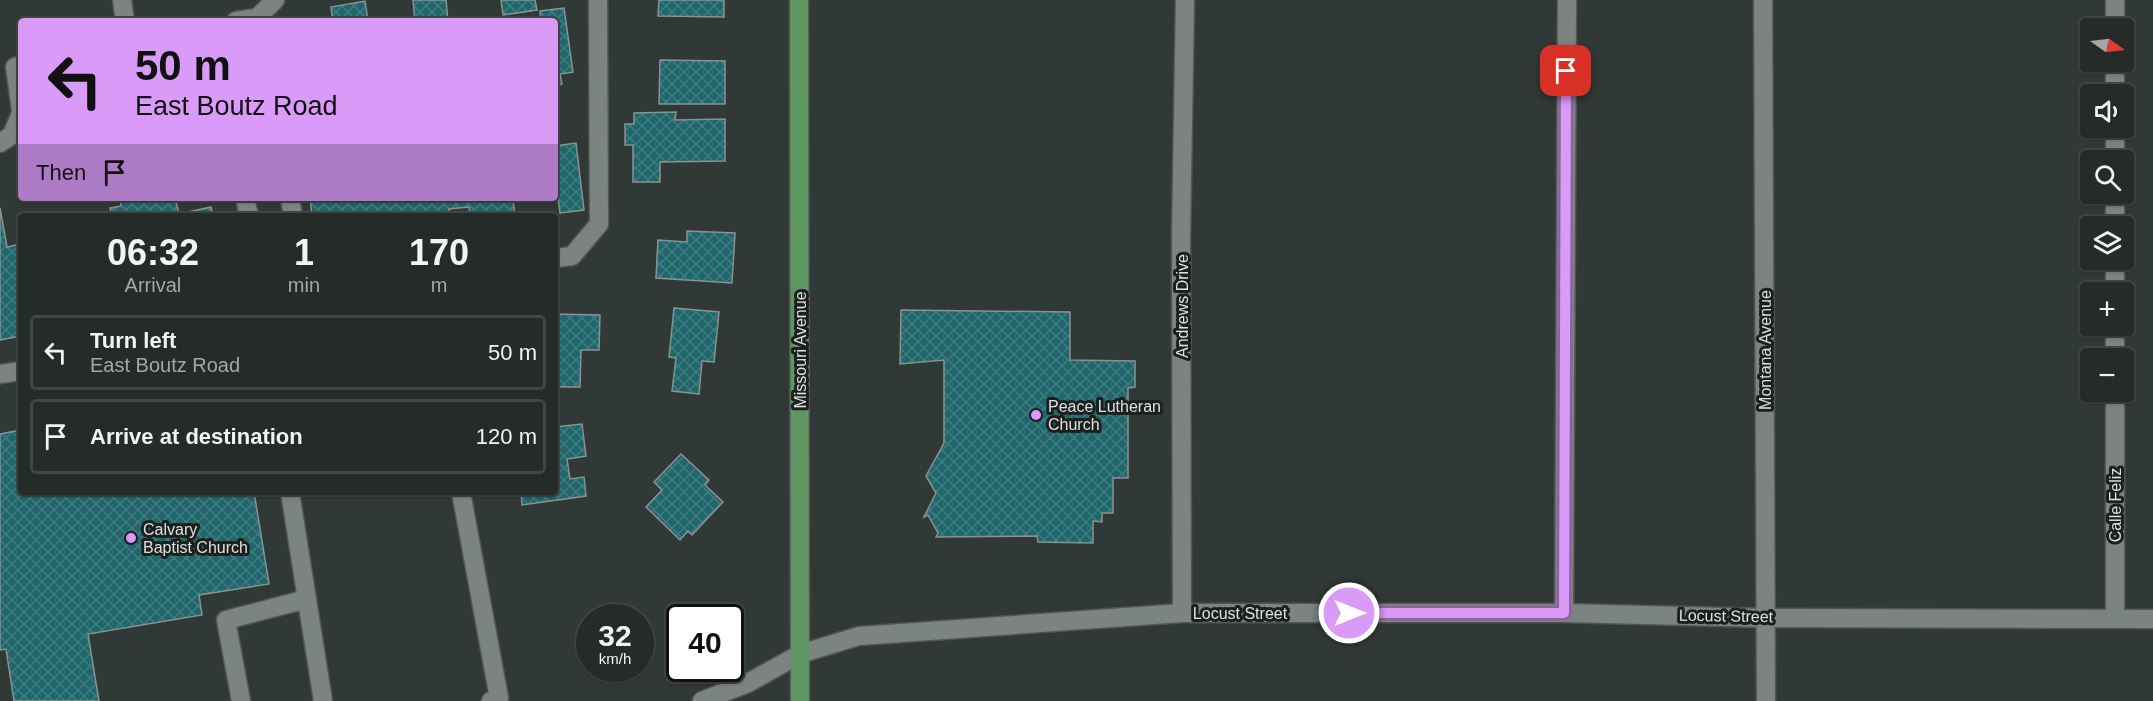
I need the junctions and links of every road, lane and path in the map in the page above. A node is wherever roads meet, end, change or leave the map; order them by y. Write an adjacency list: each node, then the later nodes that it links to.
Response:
1 (122, 0): 9 (street)
2 (275, 0): 10 (street)
3 (598, 0): 16 (street)
4 (799, 0): 28 (main road, Missouri Avenue)
5 (1185, 0): 23 (street, Andrews Drive)
6 (1567, 0): 24 (street)
7 (1763, 0): 25 (street, Montana Avenue)
8 (2115, 0): 11 (street)
9 (125, 18)
10 (259, 18)
11 (2115, 18)
12 (18, 66): 13 (street)
13 (18, 89)
14 (18, 119): 15 (street)
15 (0, 143)
16 (558, 258)
17 (18, 371): 18 (street)
18 (0, 375)
19 (2115, 402): 26 (street, Calle Feliz)
20 (290, 495): 22 (street)
21 (462, 495): 31 (street)
22 (307, 599): 29 (street); 30 (street)
23 (1182, 613): 24 (street, Locust Street); 28 (street, Locust Street)
24 (1564, 613): 25 (street, Locust Street)
25 (1766, 618): 26 (street, Locust Street); 34 (street, Montana Avenue)
26 (2115, 619): 27 (street, Locust Street)
27 (2153, 619)
28 (800, 654): 32 (street, Locust Street); 33 (main road, Missouri Avenue)
29 (242, 701)
30 (322, 701)
31 (491, 701)
32 (702, 701)
33 (800, 701)
34 (1766, 701)

